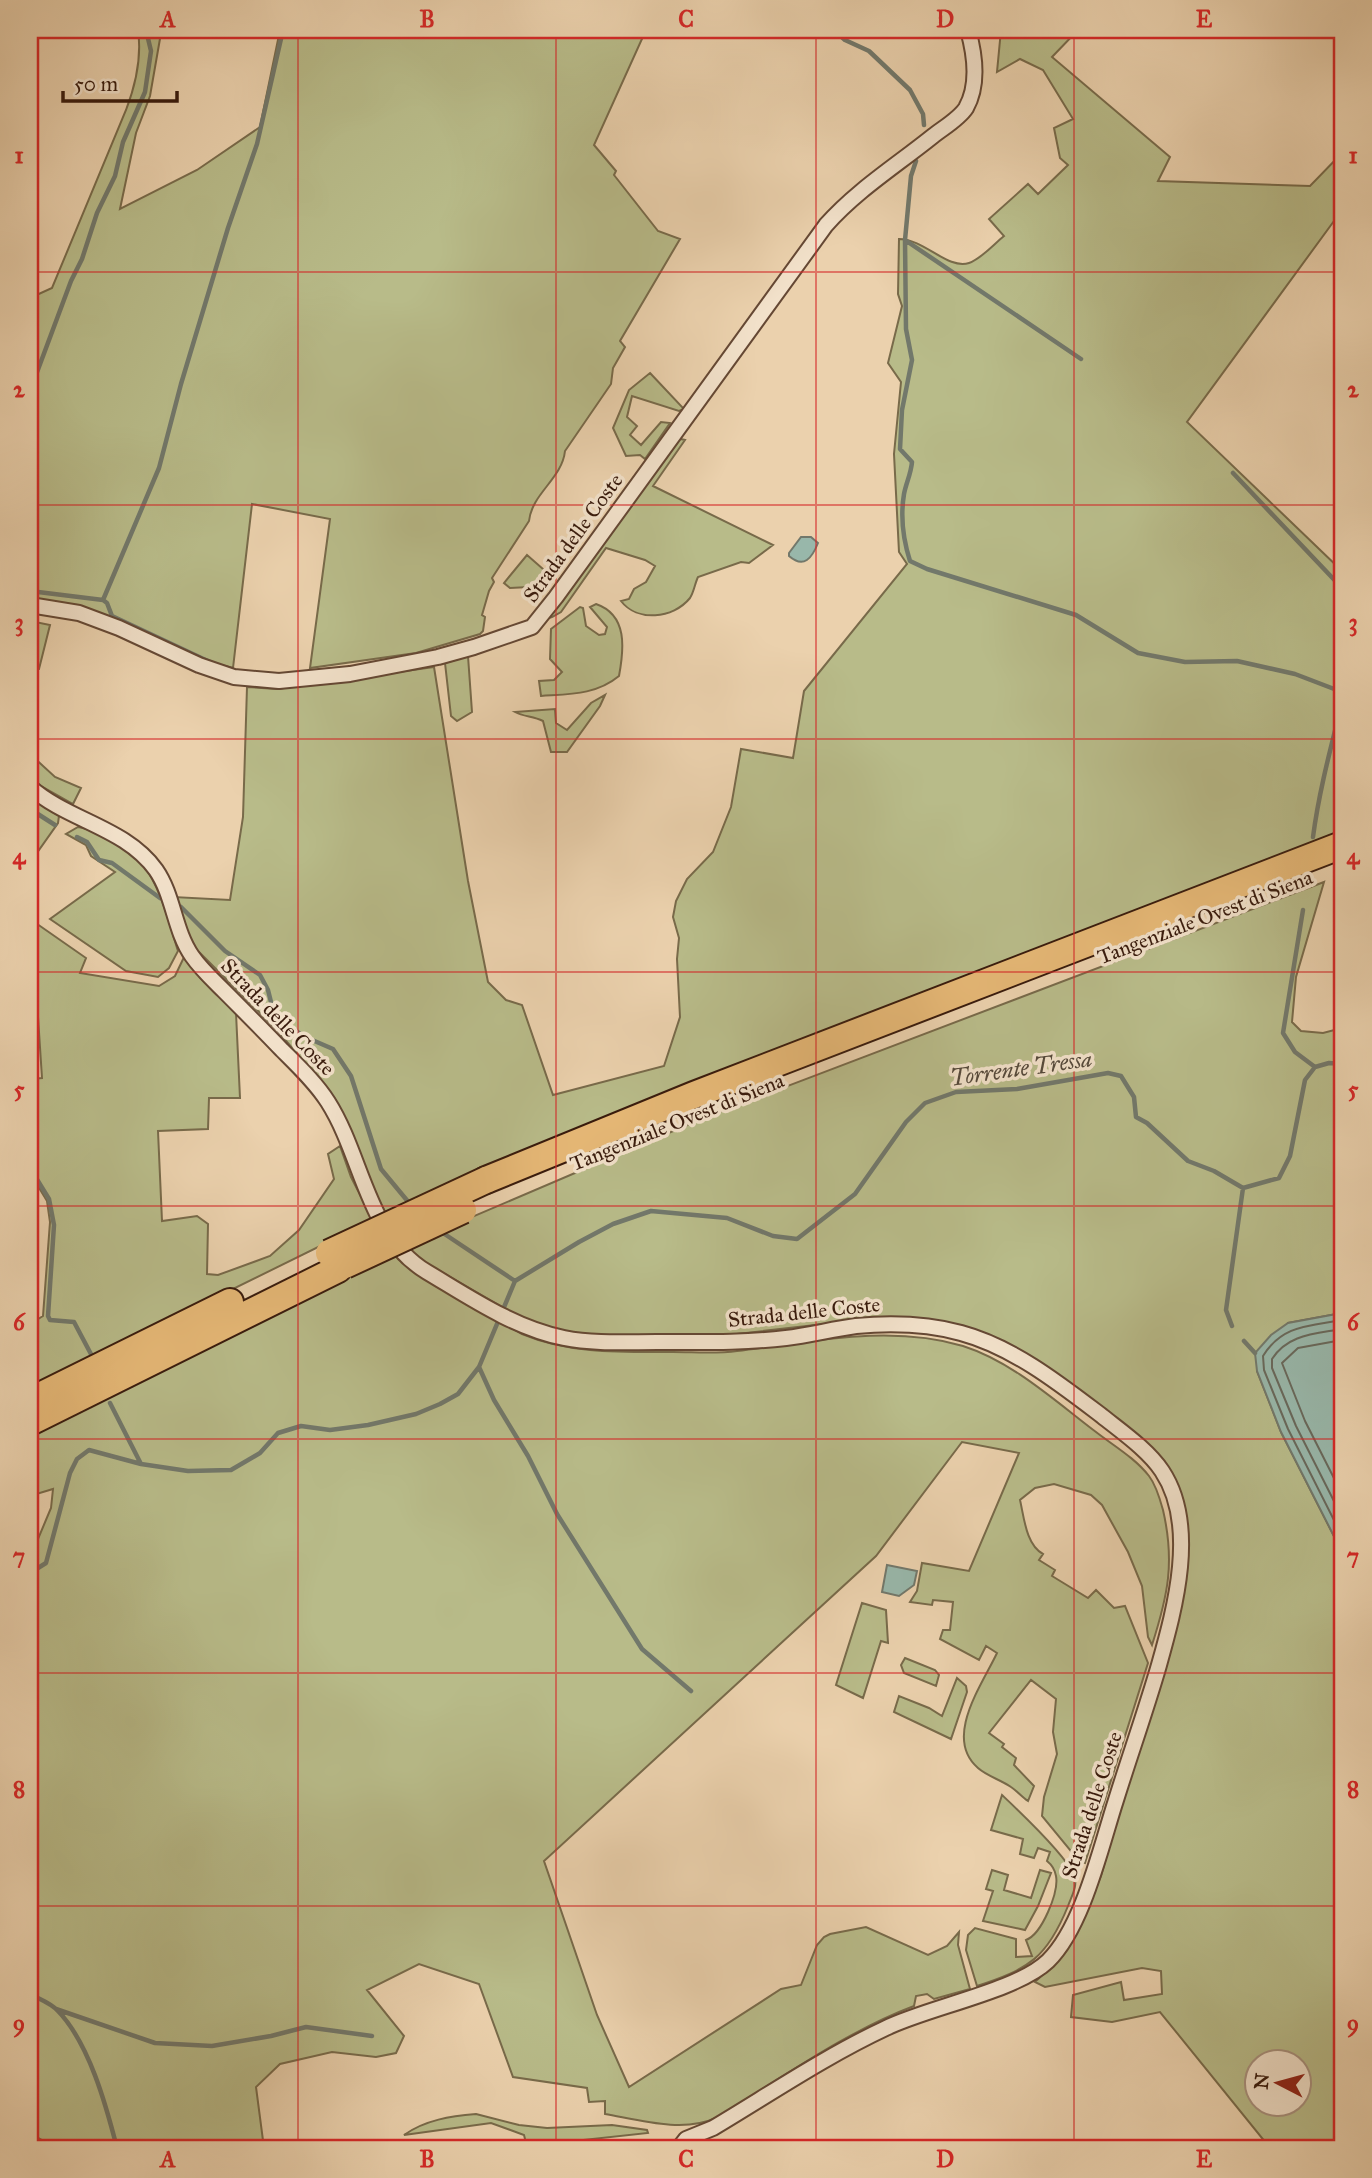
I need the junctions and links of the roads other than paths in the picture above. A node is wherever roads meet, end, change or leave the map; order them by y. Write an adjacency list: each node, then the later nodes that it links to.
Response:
1 (968, 30): 2 (street, Strada delle Coste)
2 (30, 605)
3 (30, 787): 10 (street, Strada delle Coste)
4 (1342, 845): 6 (highway, Tangenziale Ovest di Siena)
5 (1342, 864): 6 (highway, Tangenziale Ovest di Siena)
6 (758, 1080): 7 (highway, Tangenziale Ovest di Siena, bridge)
7 (333, 1261): 8 (highway, Tangenziale Ovest di Siena); 9 (highway, Tangenziale Ovest di Siena)
8 (30, 1401)
9 (30, 1422)
10 (679, 2148)

